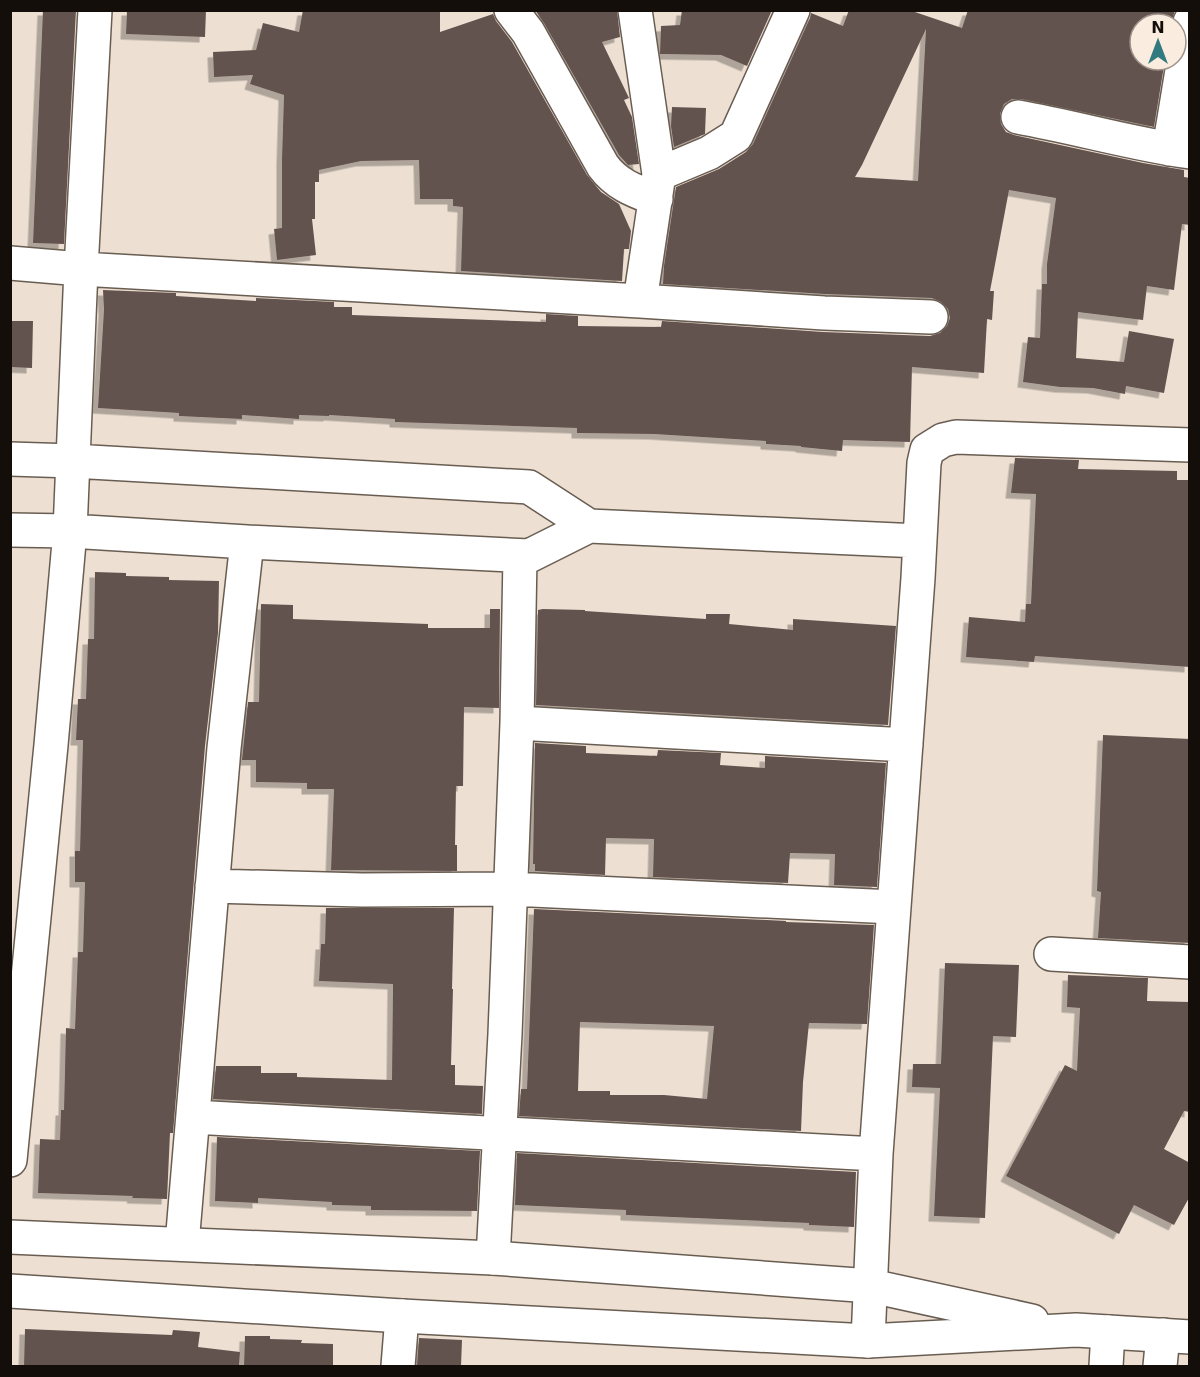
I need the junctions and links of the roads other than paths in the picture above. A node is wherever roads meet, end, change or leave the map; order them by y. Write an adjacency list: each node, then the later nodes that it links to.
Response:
1 (95, 10): 10 (main road)
2 (511, 10): 8 (main road)
3 (635, 10): 8 (main road)
4 (793, 10): 8 (main road)
5 (1190, 22): 7 (main road)
6 (1018, 117): 7 (main road)
7 (1179, 150)
8 (658, 186): 11 (main road)
9 (10, 263): 10 (main road)
10 (81, 269): 11 (main road); 15 (main road)
11 (640, 300): 12 (main road)
12 (931, 317)
13 (1190, 445): 18 (main road)
14 (10, 459): 15 (main road)
15 (73, 461): 16 (main road); 19 (main road)
16 (589, 526): 18 (main road); 21 (main road)
17 (10, 530): 19 (main road)
18 (920, 530): 23 (main road)
19 (70, 531): 20 (main road); 32 (main road)
20 (247, 542): 21 (main road); 24 (main road)
21 (520, 555): 22 (main road)
22 (517, 723): 23 (main road); 25 (main road)
23 (906, 745): 26 (main road)
24 (212, 886): 25 (main road); 29 (main road)
25 (511, 889): 26 (main road); 30 (main road)
26 (893, 907): 31 (main road)
27 (1051, 954): 28 (main road)
28 (1190, 962)
29 (193, 1117): 30 (main road); 34 (main road)
30 (499, 1134): 31 (main road); 35 (main road)
31 (876, 1154): 36 (main road)
32 (10, 1160)
33 (10, 1237): 34 (main road)
34 (182, 1244): 35 (main road)
35 (493, 1258): 36 (main road)
36 (870, 1286): 39 (main road); 41 (main road)
37 (10, 1291): 38 (main road)
38 (402, 1316): 41 (main road); 43 (main road)
39 (1076, 1330): 40 (main road); 41 (main road)
40 (1108, 1332): 42 (main road); 44 (main road)
41 (868, 1341)
42 (1171, 1346)
43 (398, 1366)
44 (1106, 1366)

